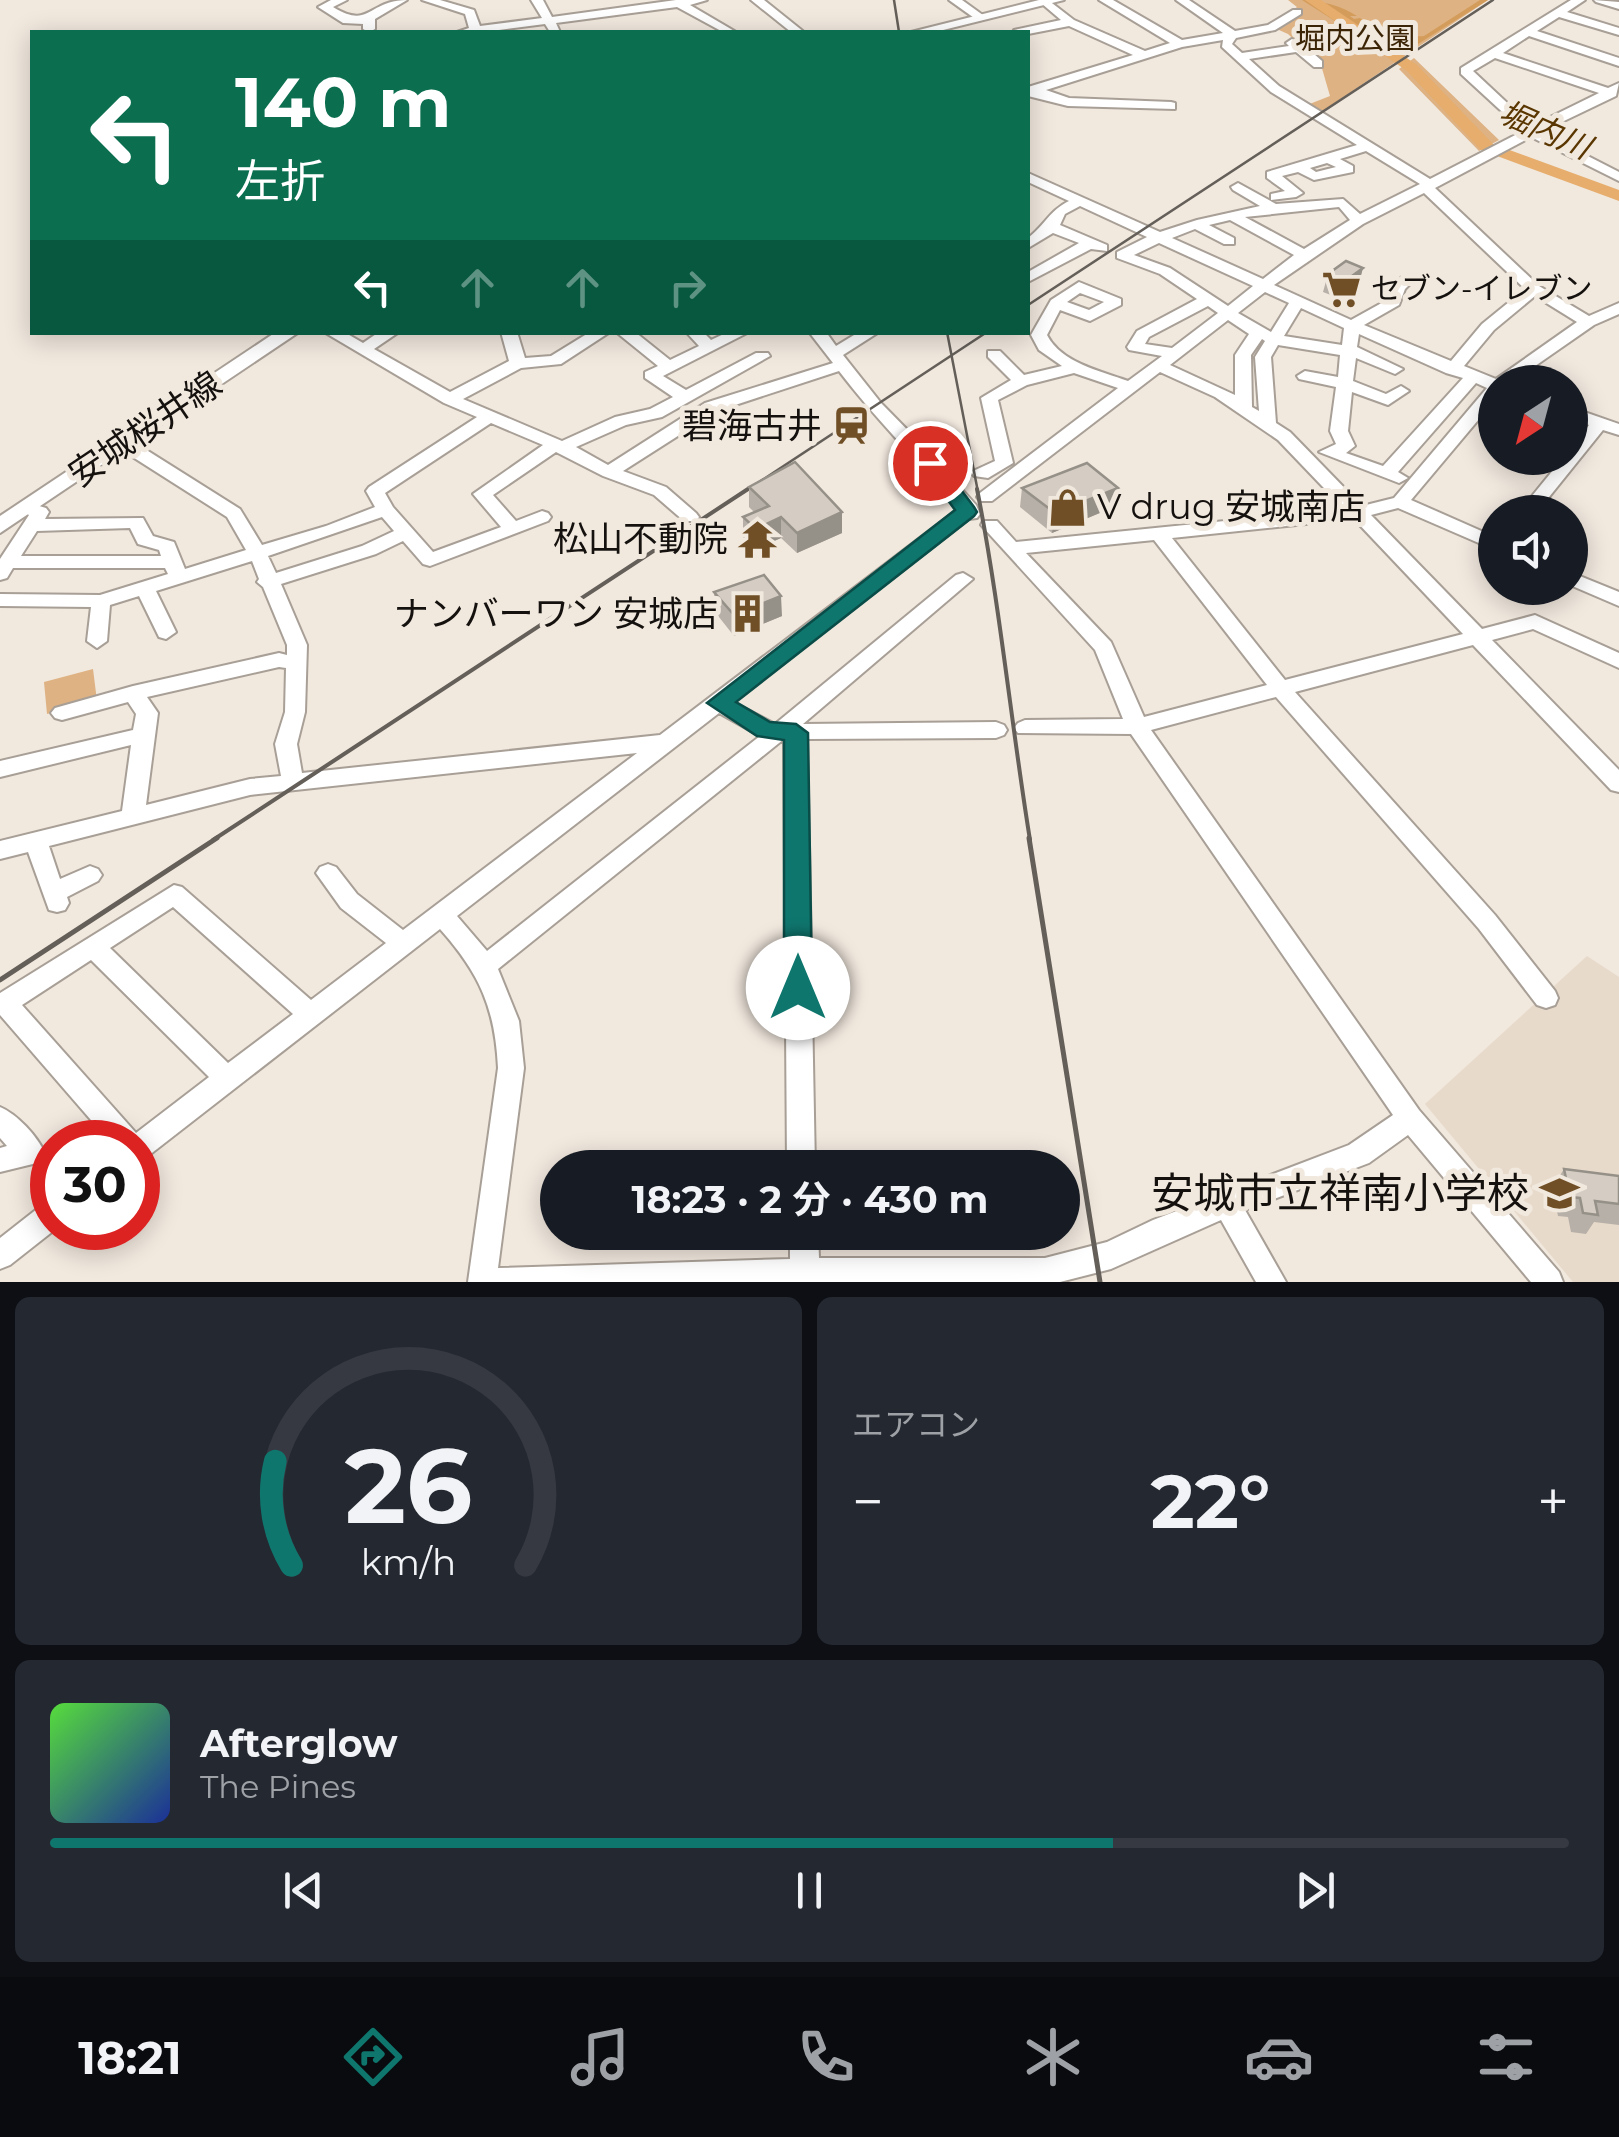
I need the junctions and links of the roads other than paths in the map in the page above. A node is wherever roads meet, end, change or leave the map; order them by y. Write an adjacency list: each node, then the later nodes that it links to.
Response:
1 (341, 0): 19 (street)
2 (401, 0): 19 (street)
3 (428, 0): 22 (street)
4 (537, 0): 20 (street)
5 (700, 0): 13 (street)
6 (757, 0): 25 (street)
7 (955, 0): 17 (street)
8 (1105, 0): 31 (street)
9 (1182, 0): 30 (street)
10 (1579, 0): 16 (street)
11 (1600, 0): 14 (street)
12 (1044, 2): 17 (main road); 18 (street)
13 (678, 3): 20 (street); 24 (street)
14 (1619, 6)
15 (1302, 7): 21 (street)
16 (1558, 13): 28 (street); 29 (street)
17 (980, 18): 26 (main road)
18 (1070, 22): 27 (street); 34 (street)
19 (369, 26)
20 (554, 28): 23 (street)
21 (1271, 28): 30 (street); 32 (street)
22 (476, 30)
23 (519, 30)
24 (726, 30)
25 (795, 30)
26 (927, 30)
27 (1028, 30)
28 (1528, 32): 35 (street); 37 (street)
29 (1619, 32)
30 (1233, 38): 31 (street); 33 (street); 36 (street)
31 (1180, 44): 34 (street)
32 (1301, 48): 33 (street); 38 (street)
33 (1269, 53): 36 (street)
34 (1142, 54): 39 (street)
35 (1492, 54): 40 (street); 42 (street)
36 (1240, 57): 43 (street)
37 (1619, 62)
38 (1318, 64)
39 (1030, 91): 41 (street)
40 (1616, 92): 42 (street)
41 (1171, 106)
42 (1532, 133): 46 (street); 48 (street)
43 (1368, 146): 44 (street); 48 (street)
44 (1330, 158): 45 (street); 45 (street)
45 (1299, 167): 51 (street)
46 (1619, 177)
47 (1030, 178): 50 (street)
48 (1428, 186): 53 (street); 65 (street)
49 (1238, 187): 51 (street)
50 (1080, 202): 55 (street); 56 (street)
51 (1265, 202): 52 (street); 53 (street)
52 (1233, 216): 54 (street); 59 (street)
53 (1358, 221): 59 (street)
54 (1197, 224): 56 (street); 57 (street)
55 (1052, 227): 58 (street); 60 (street)
56 (1157, 236): 61 (street); 64 (street)
57 (1229, 242)
58 (1030, 243)
59 (1304, 254): 64 (street)
60 (1030, 277)
61 (1173, 278): 63 (street); 66 (street)
62 (1407, 280): 72 (street)
63 (1147, 284)
64 (1263, 284): 67 (street); 70 (street)
65 (1534, 289): 71 (street); 97 (street)
66 (1206, 301): 70 (street); 91 (street)
67 (1298, 302): 72 (street); 84 (street)
68 (1056, 303): 95 (street)
69 (1619, 308): 71 (street)
70 (1227, 314): 73 (street); 91 (street)
71 (1588, 322): 93 (street)
72 (1352, 326): 87 (street); 97 (street)
73 (1258, 333): 84 (street); 108 (street)
74 (285, 335): 115 (main road, 安城桜井線)
75 (337, 335): 86 (street)
76 (387, 335): 86 (street)
77 (510, 335): 92 (street)
78 (597, 335): 92 (street)
79 (628, 335): 94 (street)
80 (697, 335): 85 (street)
81 (736, 335): 85 (street)
82 (819, 335): 90 (street)
83 (867, 335): 90 (street)
84 (1276, 339): 87 (street); 113 (street)
85 (710, 348): 94 (street)
86 (362, 350): 107 (street)
87 (1347, 350): 96 (street); 103 (street)
88 (994, 354): 100 (street)
89 (762, 356): 106 (street)
90 (839, 359): 119 (street); 120 (street)
91 (1168, 360): 104 (street); 108 (street)
92 (522, 364): 102 (street); 107 (street)
93 (1526, 365)
94 (669, 367): 106 (street)
95 (1075, 368): 100 (street); 104 (street)
96 (1395, 369)
97 (1452, 370): 99 (street)
98 (1305, 376): 103 (street)
99 (1472, 378): 101 (street); 121 (street)
100 (1021, 380): 119 (street)
101 (1478, 380)
102 (550, 382)
103 (1344, 383): 105 (street); 118 (street)
104 (1131, 387): 125 (street)
105 (1401, 392)
106 (683, 396): 116 (street)
107 (450, 399): 110 (street)
108 (1244, 407): 113 (street)
109 (1478, 407): 122 (street)
110 (491, 415): 116 (street); 126 (street)
111 (1588, 419): 112 (street)
112 (1600, 423): 114 (street); 123 (street)
113 (1268, 424): 117 (street)
114 (1619, 430)
115 (123, 443): 128 (main road, 安城桜井線); 138 (street)
116 (558, 446): 120 (street); 133 (street)
117 (1296, 448): 118 (street); 127 (street)
118 (1333, 452): 121 (street)
119 (930, 463): 125 (street)
120 (609, 472): 130 (street)
121 (1387, 473): 122 (street)
122 (1414, 484): 124 (street)
123 (1542, 495)
124 (1400, 502): 127 (street); 136 (street)
125 (973, 508): 155 (street)
126 (385, 509): 134 (street); 138 (street)
127 (1358, 514): 135 (street); 149 (street)
128 (29, 517): 132 (main road, 安城桜井線); 139 (street); 140 (street)
129 (542, 517): 133 (street)
130 (690, 518)
131 (990, 524): 137 (street)
132 (0, 526)
133 (513, 529): 134 (street)
134 (406, 532): 142 (street)
135 (1160, 535): 137 (street); 153 (street)
136 (1478, 536)
137 (1014, 548): 157 (street)
138 (258, 554): 140 (street); 142 (street)
139 (5, 568): 140 (street)
140 (176, 570): 144 (street)
141 (964, 579): 160 (street)
142 (268, 582): 152 (street)
143 (1588, 586): 147 (street)
144 (146, 588): 146 (street); 148 (street)
145 (0, 600): 146 (street)
146 (101, 600): 150 (street)
147 (1619, 600)
148 (166, 632)
149 (1476, 636): 151 (street); 153 (street); 165 (street)
150 (98, 641)
151 (1619, 661)
152 (298, 664): 154 (street); 164 (street)
153 (1281, 689): 157 (street); 175 (street)
154 (133, 693): 156 (street); 161 (street)
155 (719, 703): 160 (street); 162 (street)
156 (62, 713)
157 (1137, 726): 158 (street); 178 (street)
158 (1025, 728)
159 (996, 730): 160 (street)
160 (786, 732): 174 (street); 182 (street)
161 (143, 734): 163 (street); 166 (street)
162 (669, 742): 164 (street); 171 (street)
163 (0, 770)
164 (293, 781): 166 (street)
165 (1619, 784)
166 (133, 816): 167 (street)
167 (36, 841): 168 (street); 170 (street)
168 (0, 850)
169 (328, 873): 172 (street)
170 (90, 875)
171 (442, 915): 172 (street); 174 (street)
172 (404, 944): 176 (street)
173 (92, 946): 176 (street); 177 (street); 180 (street)
174 (485, 966): 189 (street)
175 (1546, 998)
176 (311, 1015): 177 (street)
177 (228, 1079): 181 (street)
178 (1410, 1118): 184 (street); 192 (street)
179 (0, 1119): 183 (street)
180 (108, 1120)
181 (160, 1130)
182 (801, 1150)
183 (0, 1160)
184 (1227, 1205): 188 (street); 191 (street)
185 (30, 1231): 187 (street)
186 (804, 1250): 188 (street)
187 (0, 1255)
188 (805, 1277): 190 (street)
189 (482, 1282)
190 (494, 1282)
191 (1272, 1282)
192 (1549, 1282)

